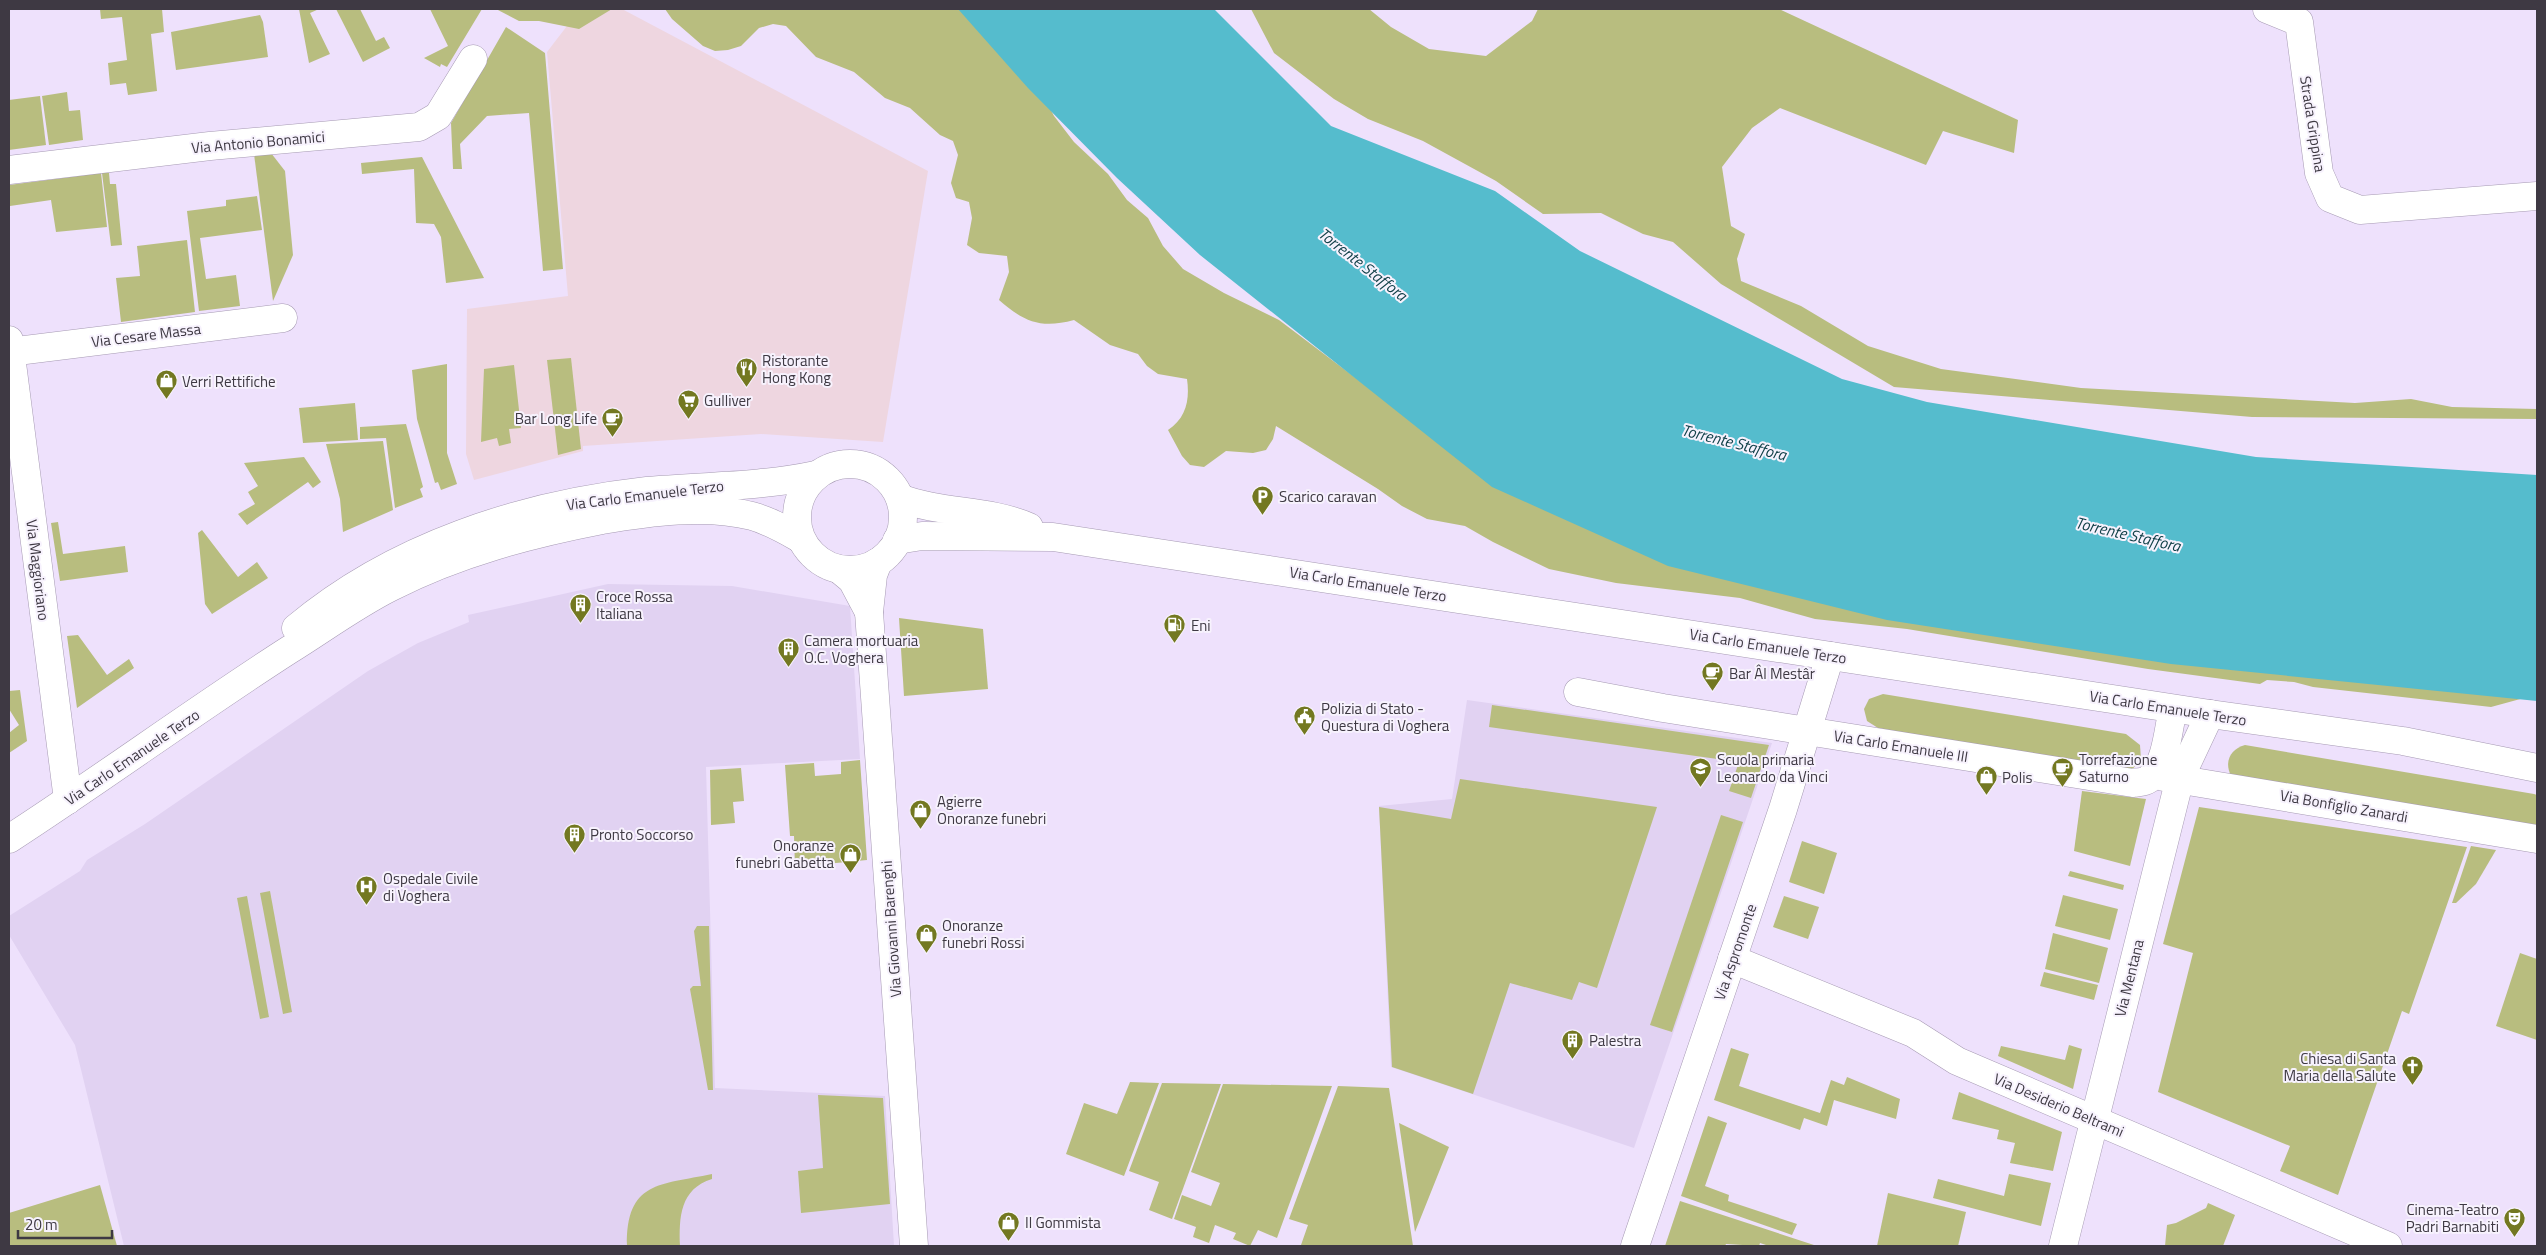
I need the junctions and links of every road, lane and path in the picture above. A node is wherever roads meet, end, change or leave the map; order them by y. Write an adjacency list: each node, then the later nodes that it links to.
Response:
1 (2267, 9): 2 (street, Strada Grippina)
2 (2299, 16): 5 (street, Strada Grippina)
3 (473, 59): 4 (street, Via Antonio Bonamici)
4 (9, 170)
5 (2537, 196)
6 (283, 318): 7 (street, Via Cesare Massa)
7 (9, 348): 26 (street, Via Maggioriano)
8 (816, 475): 9 (street, Via Carlo Emanuele Terzo); 11 (street, Via Carlo Emanuele Terzo); 16 (street, Via Carlo Emanuele Terzo)
9 (900, 498): 10 (street, Via Carlo Emanuele Terzo); 12 (street)
10 (1053, 537): 12 (street, Via Carlo Emanuele Terzo); 15 (street, Via Carlo Emanuele Terzo)
11 (801, 539): 13 (street, Via Carlo Emanuele Terzo); 16 (street, Via Carlo Emanuele Terzo)
12 (888, 552): 13 (street, Via Carlo Emanuele Terzo); 14 (street, Via Giovanni Barenghi)
13 (840, 570): 14 (street, Via Giovanni Barenghi)
14 (869, 612): 31 (street, Via Giovanni Barenghi)
15 (1830, 656): 18 (street, Via Carlo Emanuele Terzo); 20 (street, Via Aspromonte)
16 (254, 673): 26 (street, Via Carlo Emanuele Terzo)
17 (1578, 692): 20 (street, Via Carlo Emanuele III)
18 (2173, 709): 19 (street, Via Carlo Emanuele Terzo); 24 (street)
19 (2210, 714): 21 (street, Via Carlo Emanuele Terzo); 25 (street, Via Mentana)
20 (1806, 731): 24 (street, Via Carlo Emanuele III); 29 (street, Via Aspromonte)
21 (2483, 755): 22 (street, Via Carlo Emanuele Terzo); 23 (street, Via Carlo Emanuele Terzo)
22 (2537, 756)
23 (2537, 768)
24 (2151, 778): 25 (street, Via Bonfiglio Zanardi)
25 (2180, 778): 28 (street, Via Bonfiglio Zanardi); 30 (street, Via Mentana)
26 (68, 800): 27 (street, Via Carlo Emanuele Terzo)
27 (9, 839)
28 (2537, 839)
29 (1732, 959): 30 (street, Via Desiderio Beltrami); 32 (street, Via Aspromonte)
30 (2094, 1120): 33 (street, Via Mentana); 34 (street, Via Desiderio Beltrami)
31 (914, 1246)
32 (1635, 1246)
33 (2063, 1246)
34 (2388, 1246)

